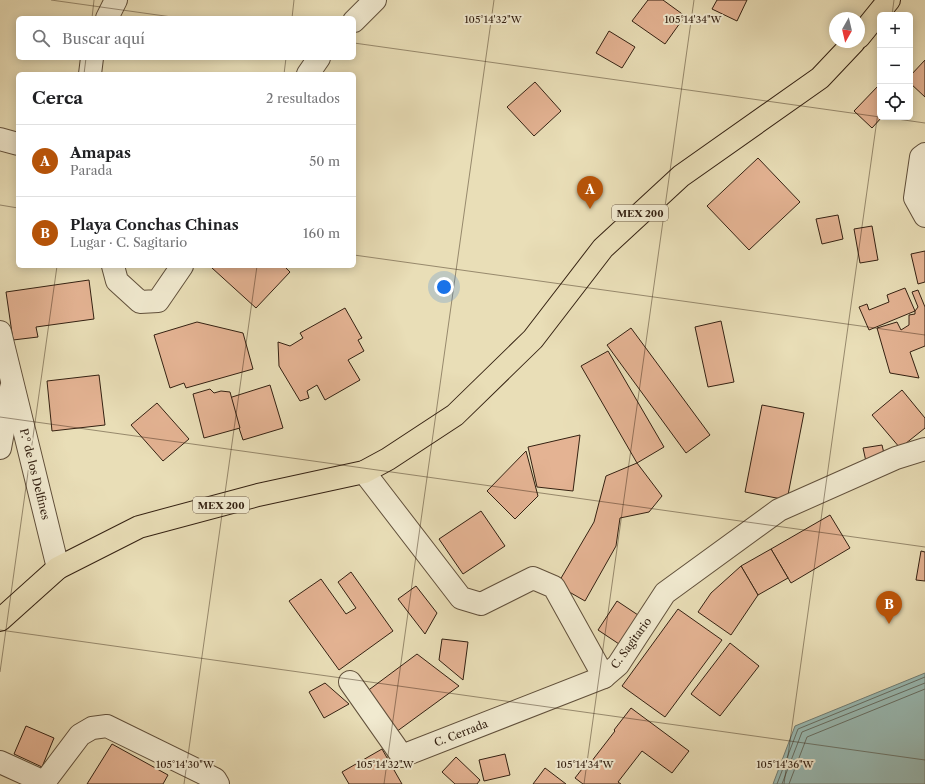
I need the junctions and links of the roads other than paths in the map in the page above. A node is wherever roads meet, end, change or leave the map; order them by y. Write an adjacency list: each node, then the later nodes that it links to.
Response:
1 (116, 0): 4 (street)
2 (375, 0): 5 (street)
3 (889, 0): 6 (highway)
4 (108, 16)
5 (356, 19)
6 (865, 30)
7 (848, 48): 22 (highway, MEX 200)
8 (92, 60): 10 (street)
9 (318, 60): 11 (street)
10 (90, 72)
11 (309, 72)
12 (0, 139): 13 (street)
13 (16, 143)
14 (925, 154): 15 (street)
15 (925, 216)
16 (114, 268): 17 (street)
17 (181, 268)
18 (0, 332): 19 (street, P.º de los Delfines)
19 (12, 379): 20 (street, P.º de los Delfines); 23 (street, P.º de los Delfines)
20 (0, 448)
21 (925, 449): 25 (street, C. Sagitario)
22 (364, 472): 23 (highway, MEX 200); 25 (street, C. Sagitario)
23 (58, 568): 24 (highway, MEX 200)
24 (0, 620)
25 (604, 677): 26 (street, C. Cerrada)
26 (350, 682)
27 (0, 762): 28 (street)
28 (43, 783): 29 (street)
29 (218, 784)

